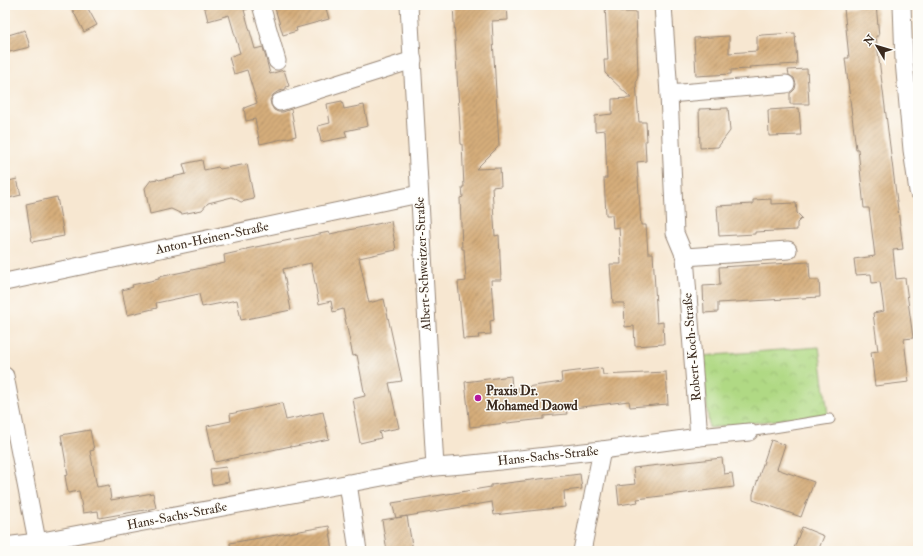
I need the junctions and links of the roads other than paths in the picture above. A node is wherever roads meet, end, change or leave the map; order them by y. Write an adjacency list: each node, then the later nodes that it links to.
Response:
1 (261, 5): 6 (street)
2 (410, 5): 5 (street, Albert-Schweitzer-Straße)
3 (663, 5): 8 (street, Robert-Koch-Straße)
4 (902, 5): 10 (street)
5 (413, 60): 9 (street); 11 (street, Albert-Schweitzer-Straße)
6 (277, 61)
7 (786, 84): 8 (street)
8 (669, 94): 13 (street, Robert-Koch-Straße)
9 (280, 102)
10 (918, 192)
11 (419, 194): 14 (street, Anton-Heinen-Straße); 20 (street, Albert-Schweitzer-Straße)
12 (788, 250): 13 (street)
13 (685, 257): 18 (street, Robert-Koch-Straße)
14 (5, 282)
15 (5, 376): 23 (street)
16 (830, 419): 17 (lane)
17 (749, 432): 18 (street, Hans-Sachs-Straße)
18 (699, 437): 19 (street, Hans-Sachs-Straße)
19 (602, 450): 20 (street, Hans-Sachs-Straße); 25 (street)
20 (435, 467): 21 (street, Hans-Sachs-Straße)
21 (348, 483): 23 (street, Hans-Sachs-Straße); 24 (street)
22 (5, 546): 23 (street, Hans-Sachs-Straße)
23 (38, 547)
24 (358, 551)
25 (582, 551)

